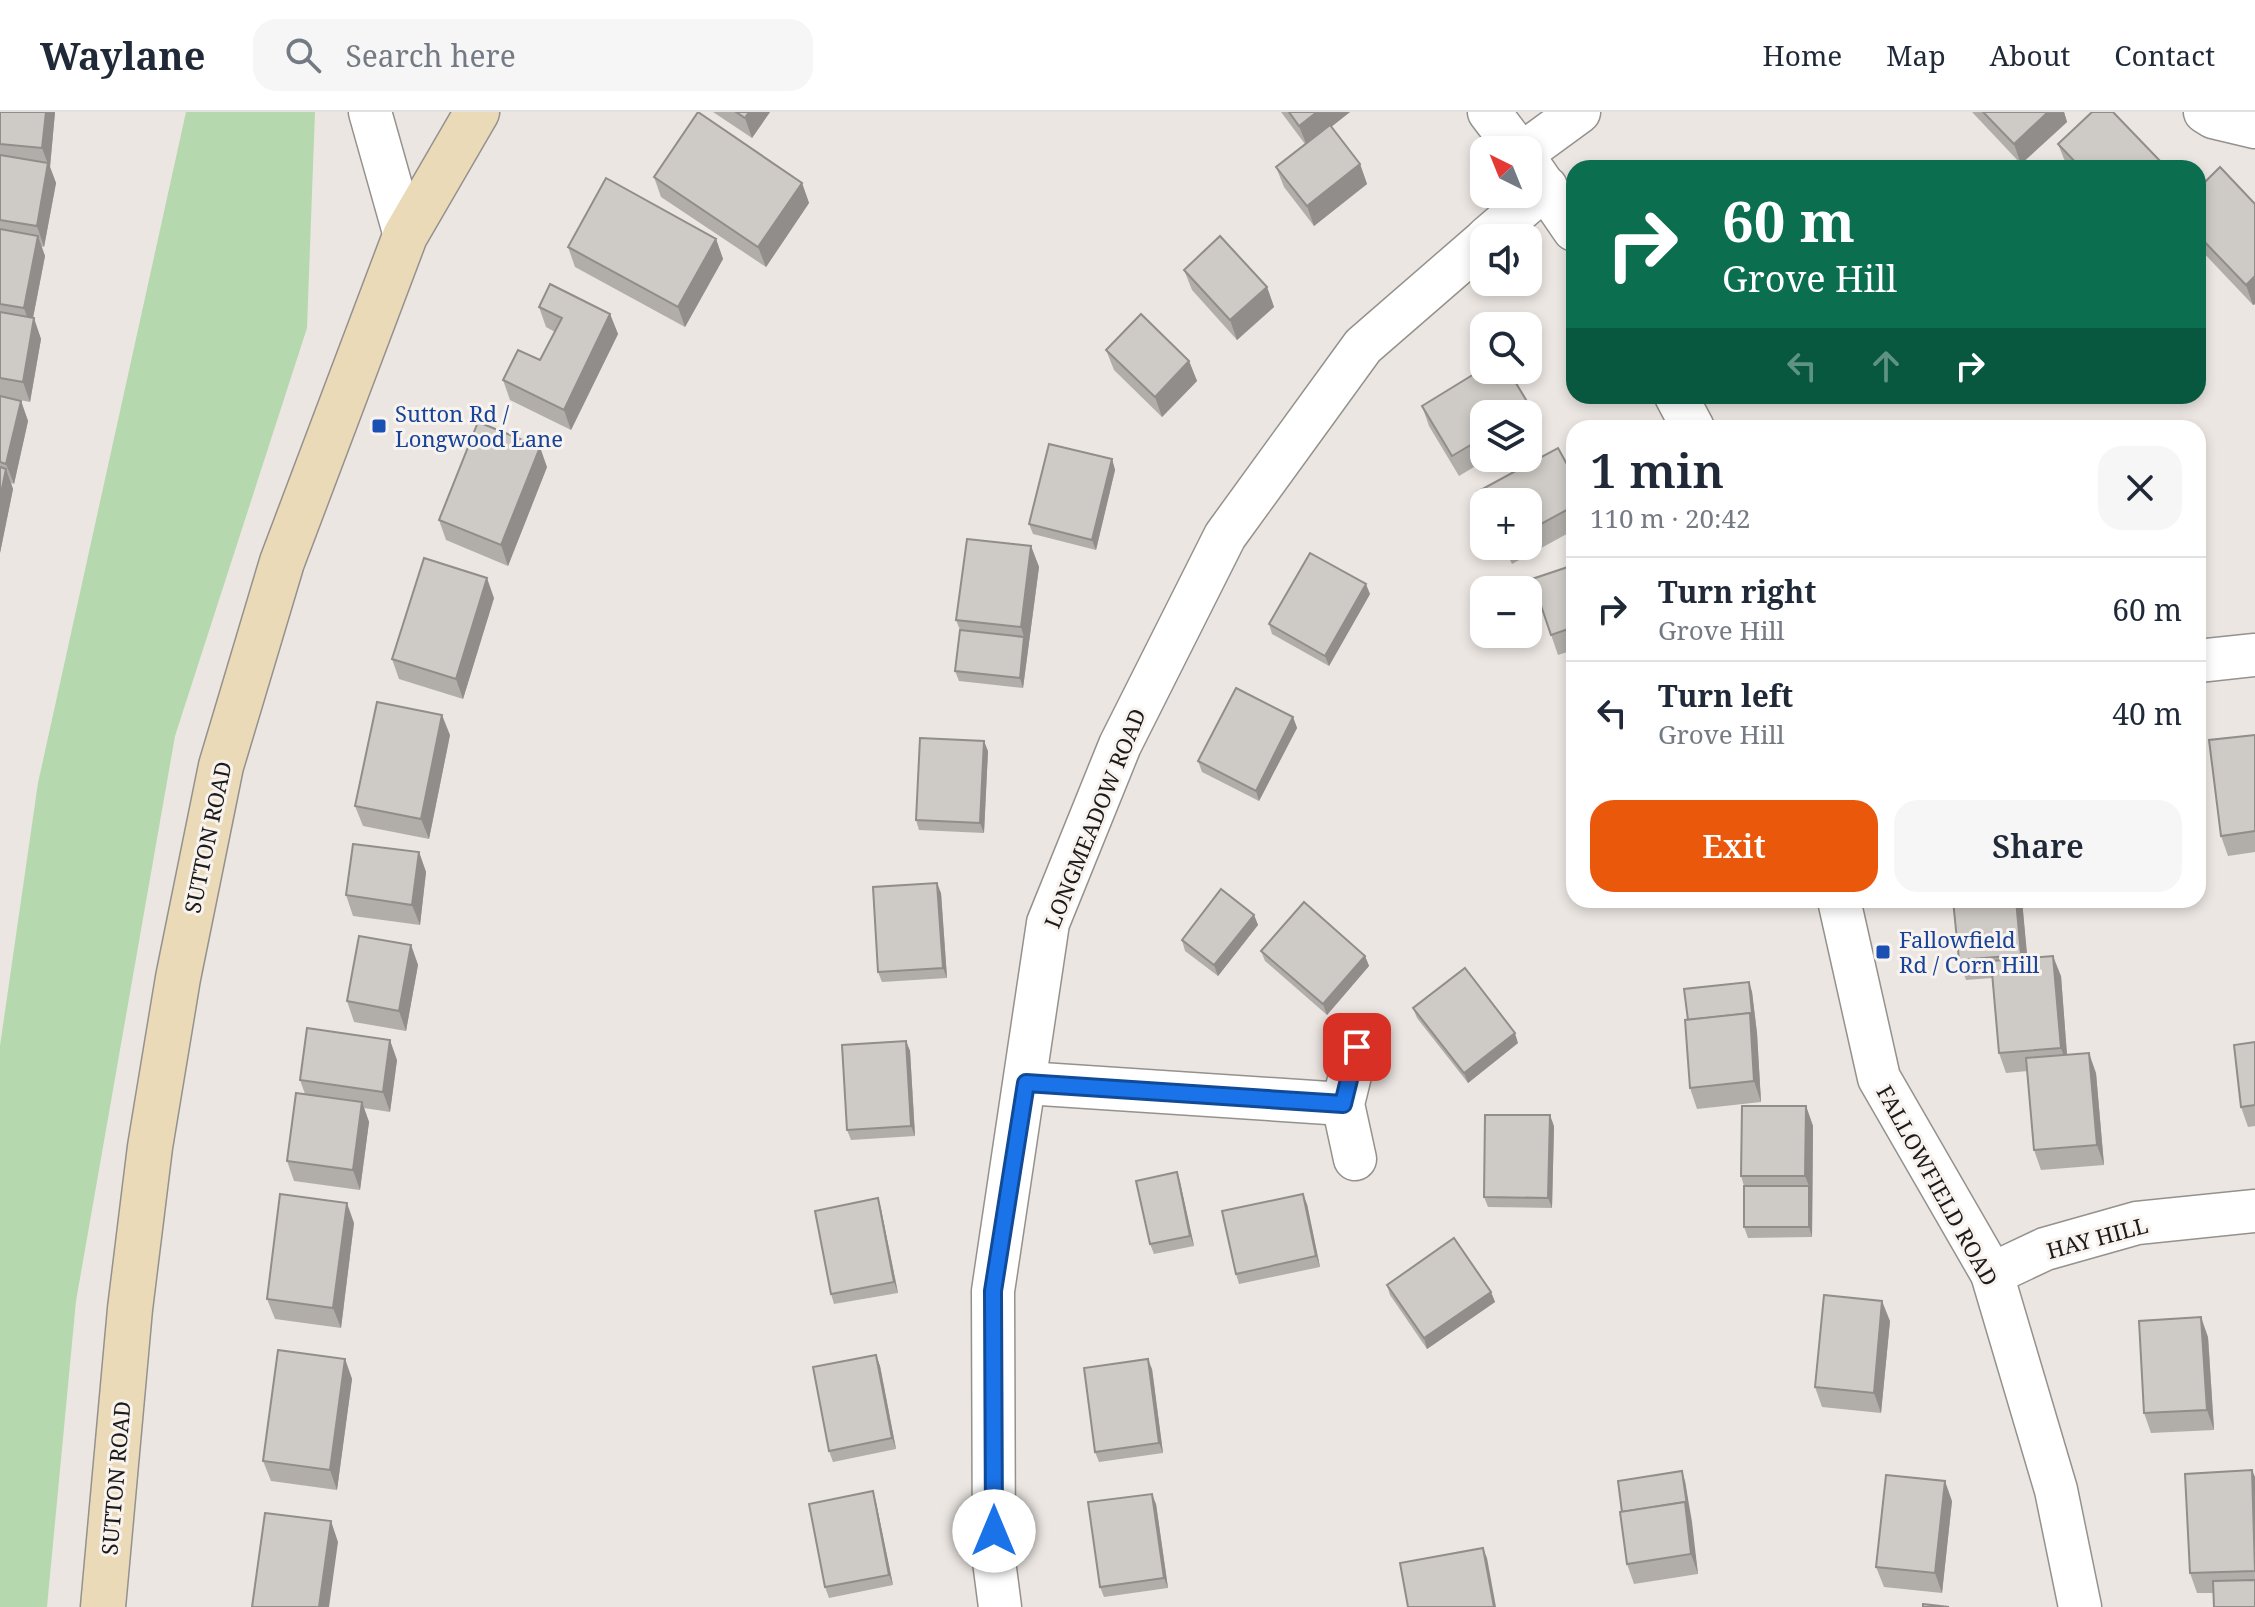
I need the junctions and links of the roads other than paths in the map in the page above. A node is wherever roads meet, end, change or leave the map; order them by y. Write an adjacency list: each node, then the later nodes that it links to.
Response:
1 (370, 112): 13 (street)
2 (477, 112): 13 (main road, SUTTON ROAD)
3 (1489, 112): 7 (street)
4 (1579, 112): 8 (street)
5 (2205, 112): 6 (street)
6 (2255, 127)
7 (1507, 136)
8 (1542, 139)
9 (1542, 182): 11 (street)
10 (1511, 208): 12 (street, LONGMEADOW ROAD)
11 (1566, 218)
12 (1498, 224)
13 (405, 236): 24 (main road, SUTTON ROAD)
14 (1470, 253): 19 (street, LONGMEADOW ROAD)
15 (2255, 655): 16 (street)
16 (2206, 660)
17 (1841, 908): 23 (street, FALLOWFIELD ROAD)
18 (1357, 1047): 20 (street)
19 (1026, 1083): 20 (street); 25 (street, LONGMEADOW ROAD)
20 (1343, 1104): 21 (street)
21 (1355, 1159)
22 (2255, 1211): 23 (street, HAY HILL)
23 (1992, 1274): 26 (street, FALLOWFIELD ROAD)
24 (103, 1607)
25 (1000, 1607)
26 (2080, 1607)

